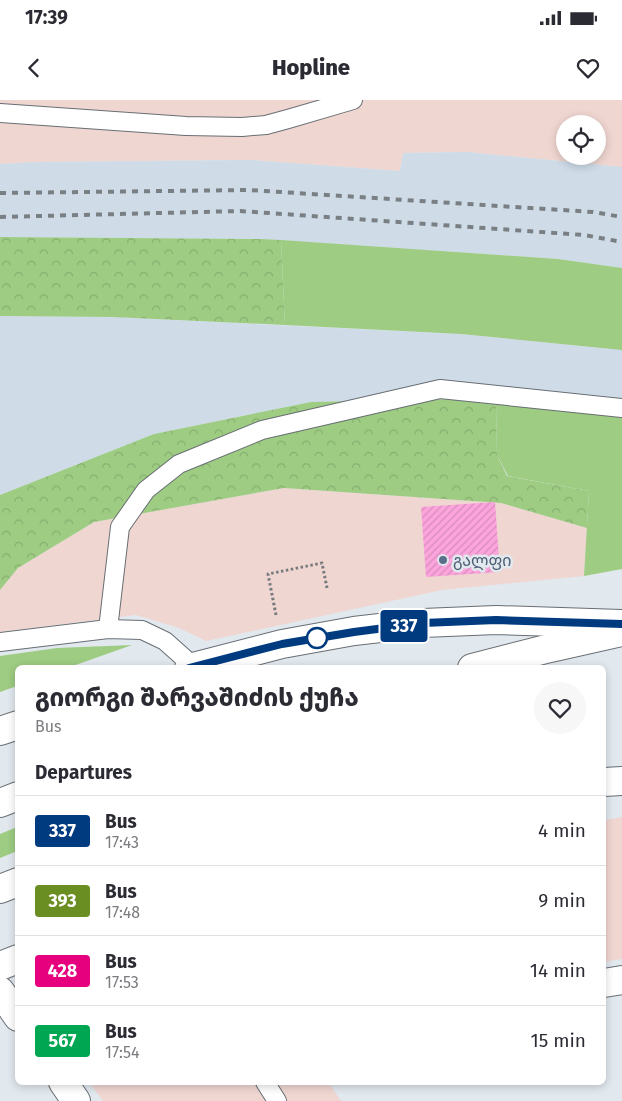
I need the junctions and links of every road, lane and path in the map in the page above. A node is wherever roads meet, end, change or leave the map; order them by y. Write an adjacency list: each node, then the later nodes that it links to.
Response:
1 (320, 100): 3 (lane)
2 (353, 100): 4 (lane)
3 (0, 104)
4 (0, 113)
5 (622, 408): 8 (lane)
6 (327, 588): 11 (path)
7 (622, 624): 11 (main road)
8 (108, 629): 10 (lane); 12 (lane)
9 (622, 632): 14 (main road)
10 (0, 642)
11 (282, 644): 13 (main road)
12 (189, 665)
13 (199, 665)
14 (484, 665)
15 (15, 726): 16 (main road)
16 (0, 731)
17 (15, 797): 18 (main road)
18 (0, 803)
19 (15, 883): 20 (main road)
20 (0, 889)
21 (15, 960): 22 (main road)
22 (0, 966)
23 (622, 980): 24 (main road)
24 (606, 983)
25 (65, 1085): 27 (main road)
26 (267, 1085): 28 (lane)
27 (76, 1101)
28 (276, 1101)

